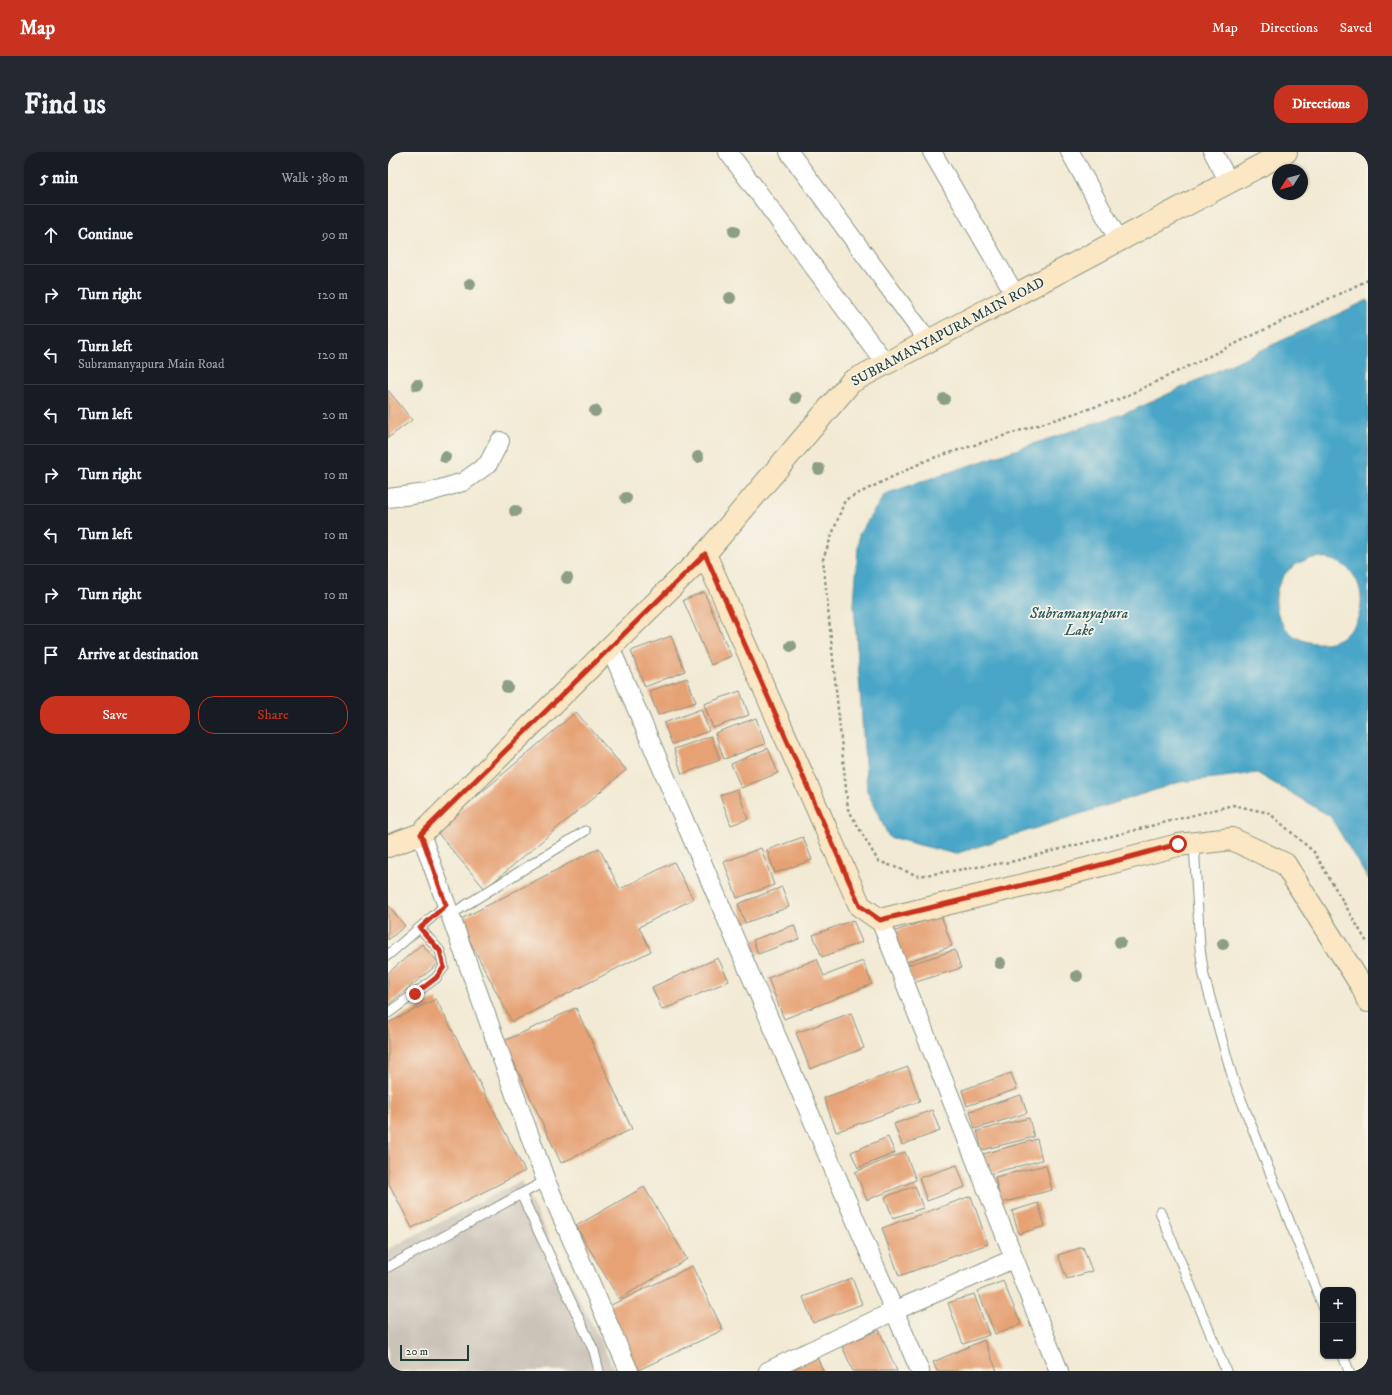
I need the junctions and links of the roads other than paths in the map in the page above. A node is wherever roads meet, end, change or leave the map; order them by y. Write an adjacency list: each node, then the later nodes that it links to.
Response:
1 (728, 152): 11 (street)
2 (789, 152): 10 (street)
3 (932, 152): 9 (street)
4 (1070, 152): 8 (street)
5 (1213, 152): 7 (street)
6 (1286, 152): 7 (street, SUBRAMANYAPURA MAIN ROAD)
7 (1229, 182): 8 (street, SUBRAMANYAPURA MAIN ROAD)
8 (1119, 241): 9 (street, SUBRAMANYAPURA MAIN ROAD)
9 (1016, 296): 10 (street, SUBRAMANYAPURA MAIN ROAD)
10 (929, 342): 11 (street, SUBRAMANYAPURA MAIN ROAD)
11 (886, 364): 14 (street, SUBRAMANYAPURA MAIN ROAD)
12 (500, 441): 13 (street)
13 (388, 498)
14 (705, 554): 15 (street, SUBRAMANYAPURA MAIN ROAD); 21 (street)
15 (610, 647): 17 (street, SUBRAMANYAPURA MAIN ROAD); 32 (street)
16 (585, 831): 20 (lane)
17 (421, 834): 19 (street, SUBRAMANYAPURA MAIN ROAD); 20 (street)
18 (1194, 843): 21 (street); 24 (street); 31 (lane)
19 (388, 846)
20 (448, 910): 22 (lane); 26 (street)
21 (880, 920): 29 (street)
22 (420, 928): 23 (lane); 25 (lane)
23 (388, 955)
24 (1368, 1001)
25 (388, 1013)
26 (546, 1181): 27 (lane); 35 (street)
27 (521, 1194): 30 (lane); 34 (lane)
28 (1160, 1212): 39 (lane)
29 (1014, 1259): 32 (street); 38 (street)
30 (388, 1267)
31 (1320, 1298)
32 (894, 1311): 36 (street); 37 (street)
33 (1344, 1359): 40 (lane)
34 (599, 1371)
35 (629, 1371)
36 (768, 1371)
37 (920, 1371)
38 (1059, 1371)
39 (1226, 1371)
40 (1349, 1371)

